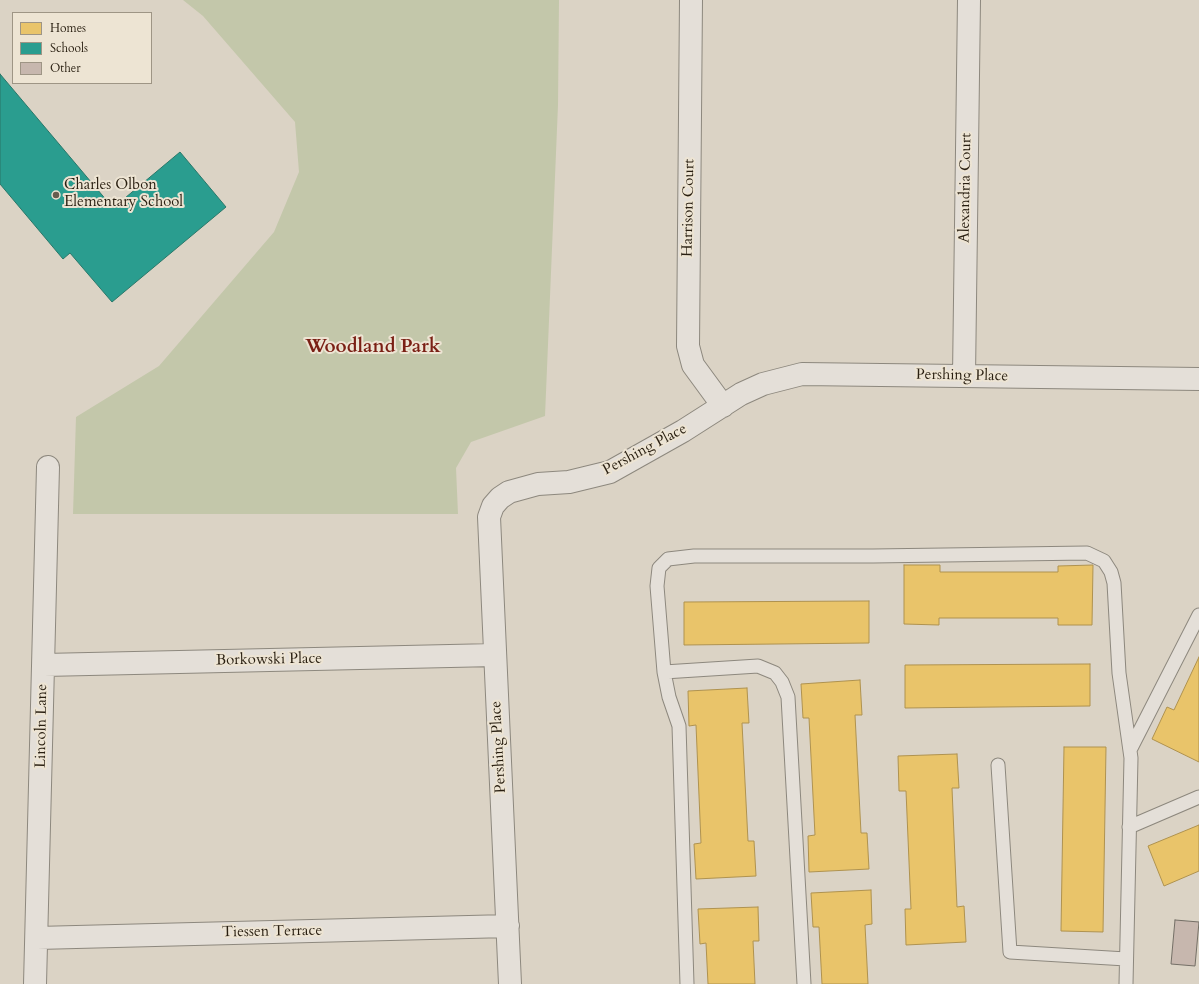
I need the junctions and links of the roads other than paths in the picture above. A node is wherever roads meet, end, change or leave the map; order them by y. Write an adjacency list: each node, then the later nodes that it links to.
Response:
1 (691, 0): 5 (street, Harrison Court)
2 (969, 0): 3 (street, Alexandria Court)
3 (964, 376): 4 (street, Pershing Place); 5 (street, Pershing Place)
4 (1199, 379)
5 (723, 406): 8 (street, Pershing Place)
6 (48, 467): 9 (street, Lincoln Lane)
7 (1199, 615): 11 (lane)
8 (495, 655): 9 (street, Borkowski Place); 15 (street, Pershing Place)
9 (44, 665): 16 (street, Lincoln Lane)
10 (664, 672): 11 (lane); 20 (lane); 21 (lane)
11 (1130, 750): 14 (lane)
12 (998, 765): 17 (lane)
13 (1199, 797): 14 (lane)
14 (1130, 827): 17 (lane)
15 (508, 926): 16 (street, Tiessen Terrace); 19 (street, Pershing Place)
16 (37, 938): 18 (street, Lincoln Lane)
17 (1126, 959): 22 (lane)
18 (35, 984)
19 (510, 984)
20 (687, 984)
21 (804, 984)
22 (1126, 984)

